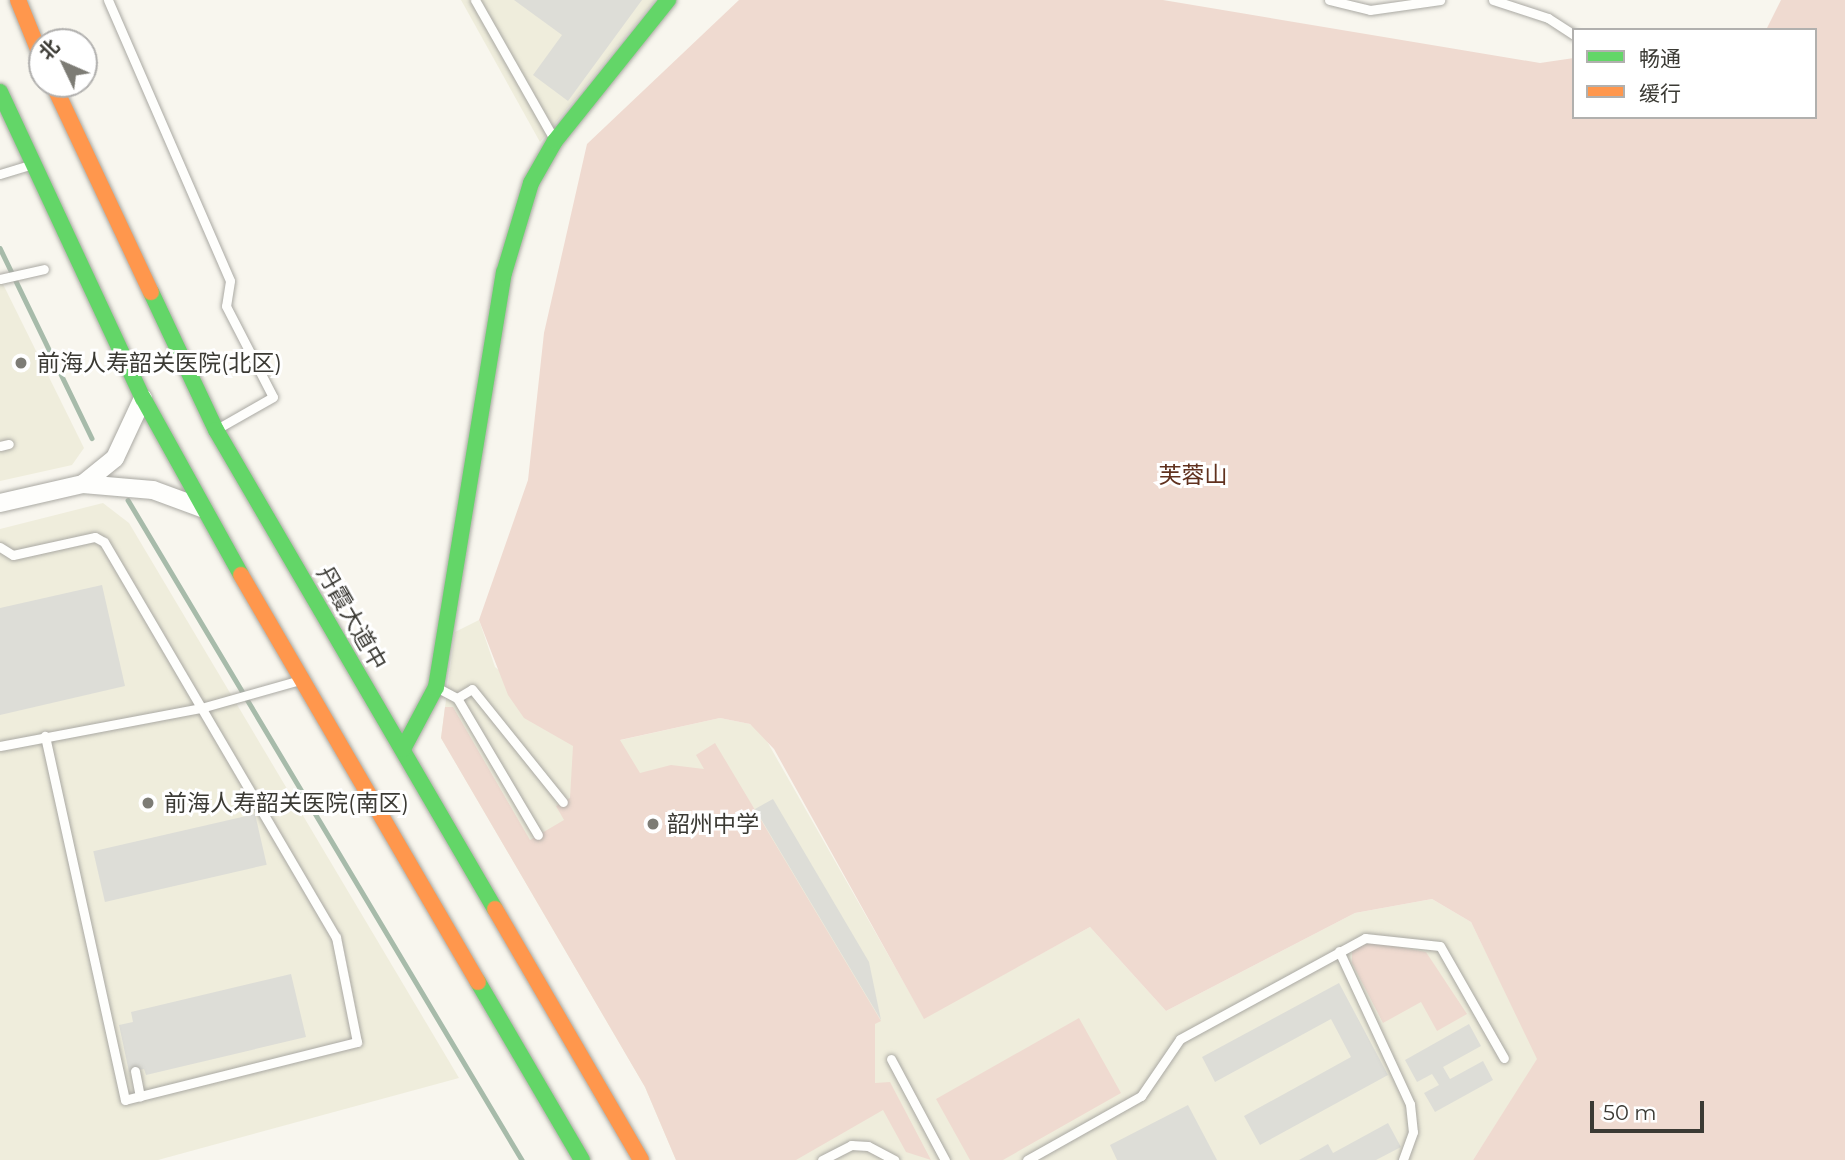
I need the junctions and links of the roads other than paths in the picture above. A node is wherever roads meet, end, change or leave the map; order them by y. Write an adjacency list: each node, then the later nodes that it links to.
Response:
1 (18, 0): 8 (main road)
2 (108, 0): 18 (lane)
3 (475, 0): 12 (lane)
4 (668, 0): 12 (main road)
5 (1329, 0): 6 (lane)
6 (1440, 0)
7 (1493, 0): 9 (lane)
8 (29, 28)
9 (1572, 34)
10 (0, 92): 13 (main road)
11 (60, 98): 18 (main road, 丹霞大道中)
12 (555, 141): 24 (main road)
13 (32, 164): 14 (lane); 17 (main road)
14 (0, 174)
15 (44, 270): 16 (lane)
16 (0, 279)
17 (143, 398): 19 (street); 21 (main road)
18 (216, 430): 29 (main road, 丹霞大道中)
19 (83, 484): 20 (street); 21 (street)
20 (0, 503)
21 (202, 508): 23 (main road)
22 (0, 547): 26 (lane)
23 (302, 679): 26 (lane); 37 (main road)
24 (436, 687): 25 (lane); 29 (main road)
25 (457, 698): 30 (lane); 31 (lane)
26 (201, 708): 27 (lane); 36 (lane)
27 (45, 736): 28 (lane); 36 (lane)
28 (0, 746)
29 (403, 749): 38 (main road, 丹霞大道中)
30 (563, 802)
31 (538, 835)
32 (1339, 951): 33 (lane); 42 (lane); 43 (lane)
33 (1504, 1058)
34 (891, 1059): 41 (lane)
35 (135, 1071): 36 (lane)
36 (140, 1097)
37 (582, 1160)
38 (641, 1160)
39 (822, 1160): 40 (lane)
40 (894, 1160)
41 (945, 1160)
42 (1027, 1160)
43 (1403, 1160)

